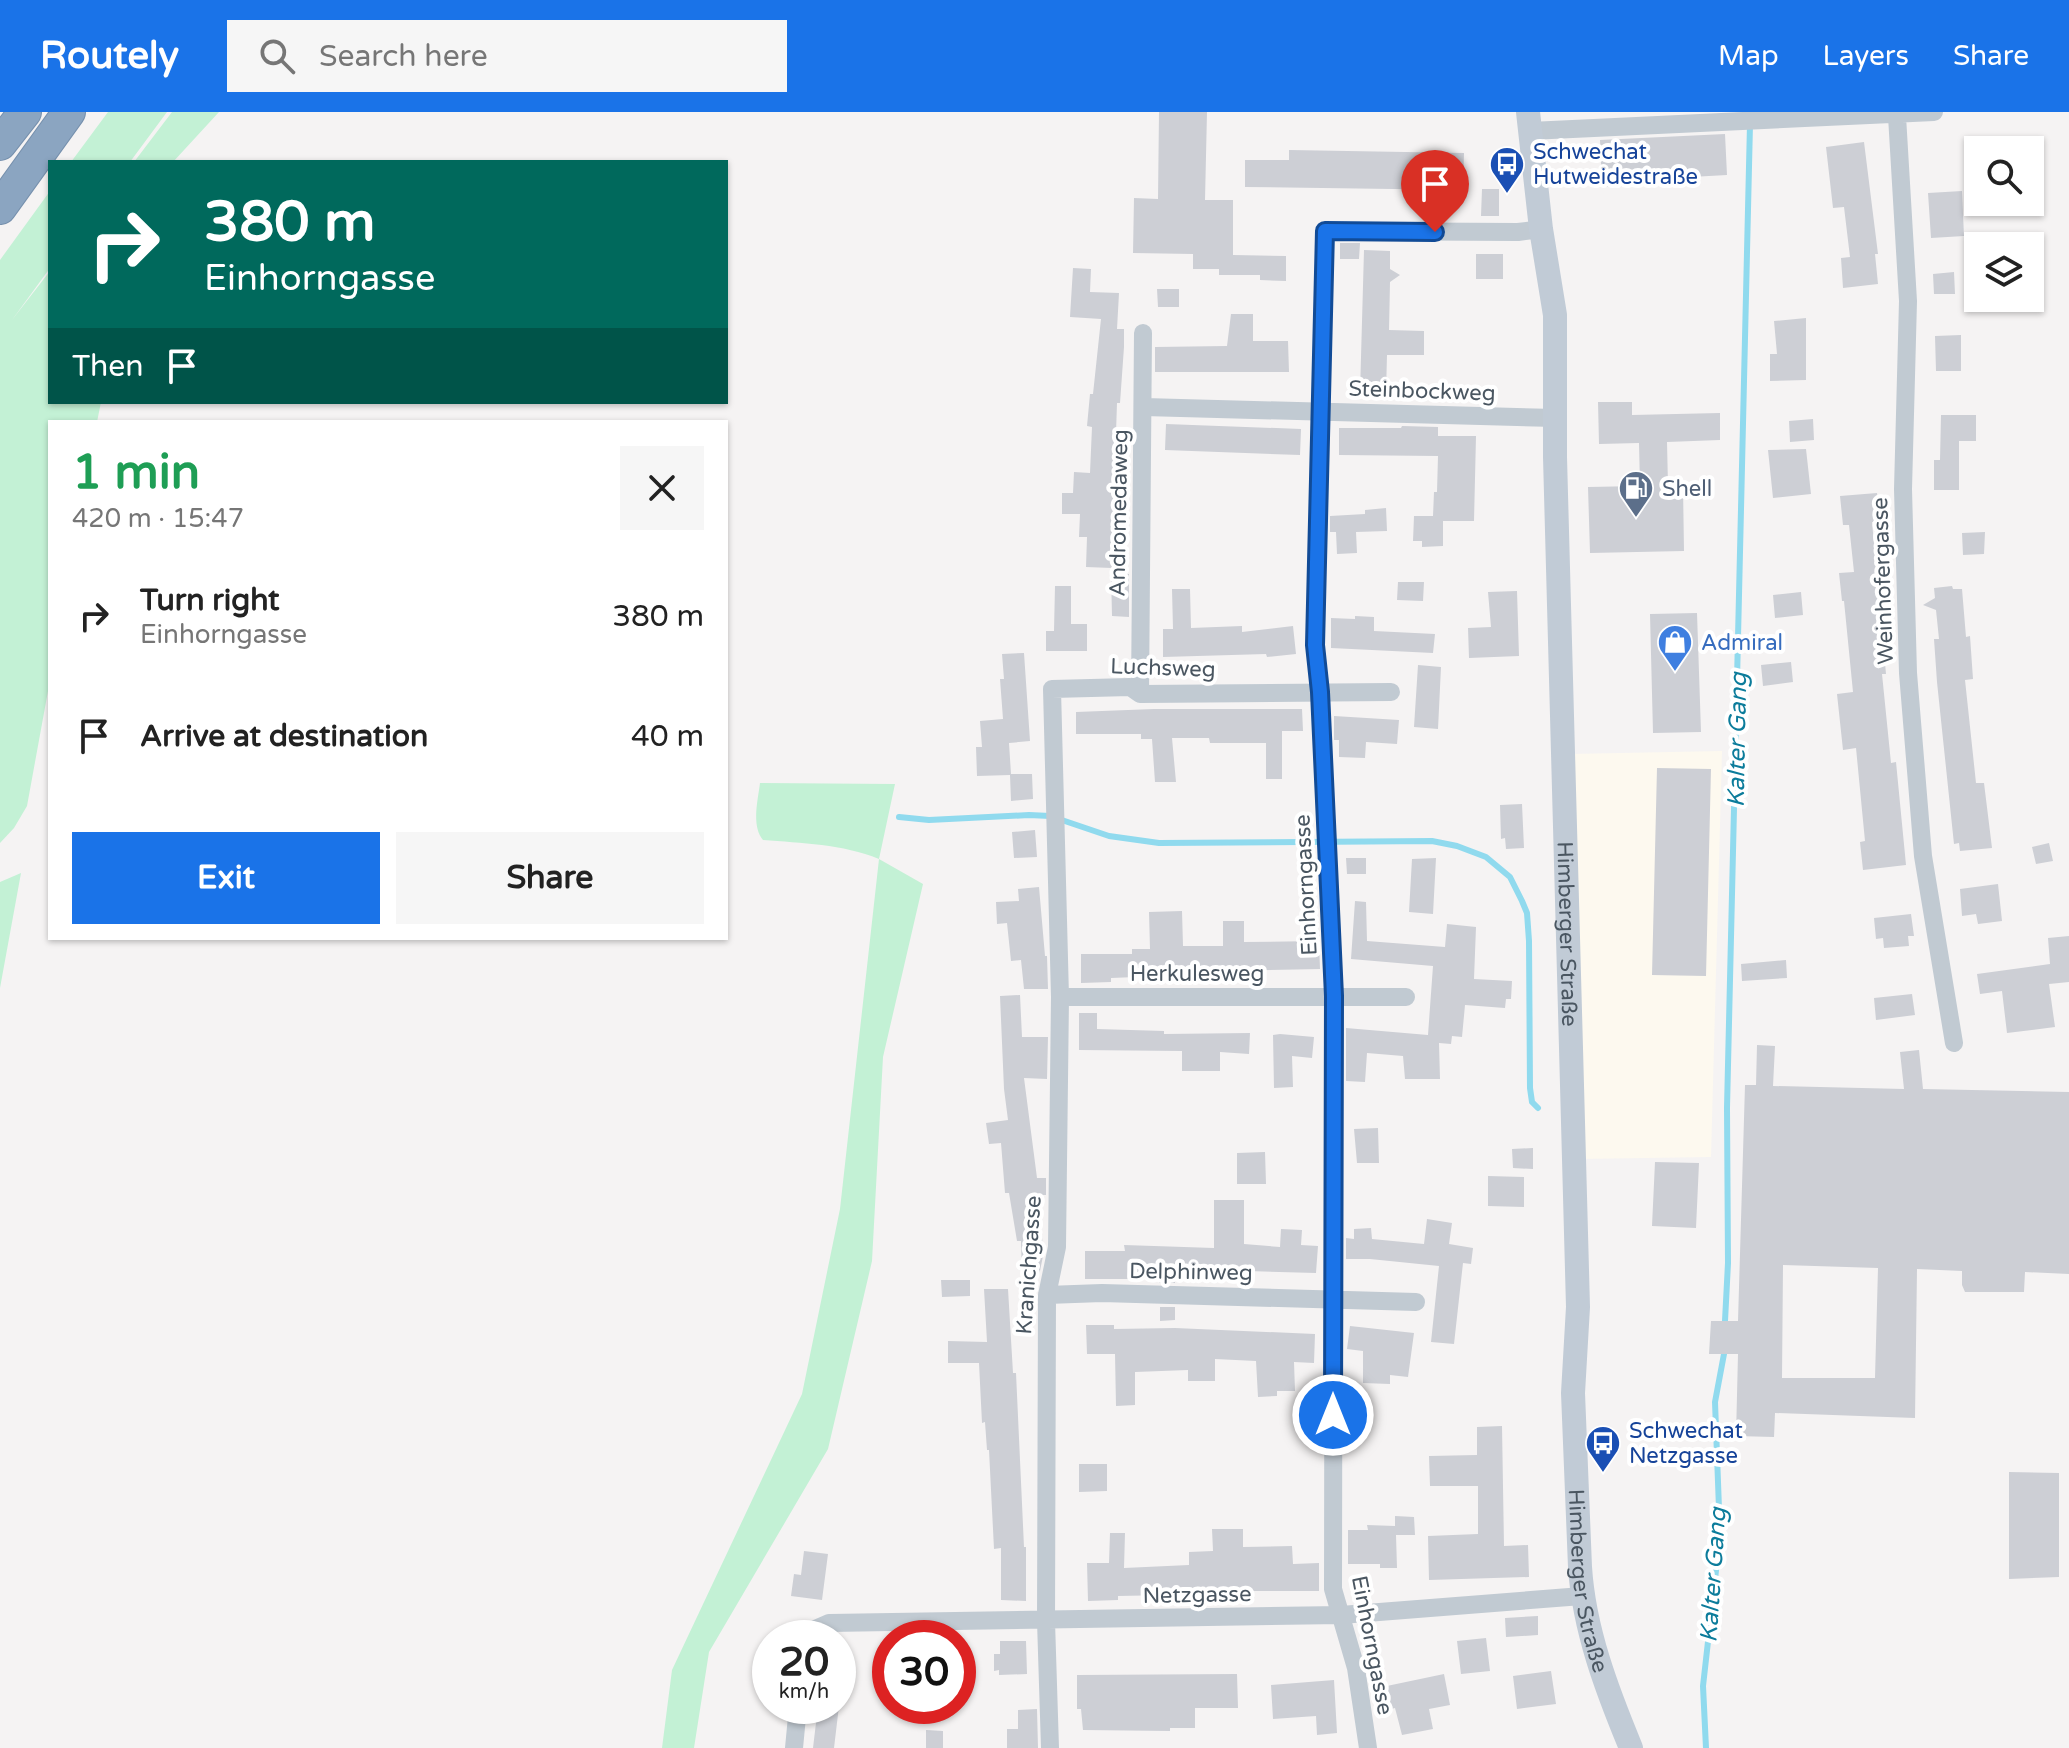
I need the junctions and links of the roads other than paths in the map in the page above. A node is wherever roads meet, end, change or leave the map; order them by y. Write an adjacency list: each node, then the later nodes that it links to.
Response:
1 (25, 112): 6 (highway)
2 (69, 112): 7 (highway)
3 (1934, 112): 4 (street)
4 (1897, 116): 5 (street); 20 (street, Weinhofergasse)
5 (1529, 122): 8 (main road, Himberger Straße)
6 (0, 144)
7 (0, 208)
8 (1541, 229): 11 (street, Einhorngasse); 12 (main road, Himberger Straße)
9 (1143, 333): 10 (street, Andromedaweg)
10 (1144, 407): 11 (street, Steinbockweg); 16 (street, Andromedaweg)
11 (1319, 410): 12 (street, Steinbockweg); 14 (street, Einhorngasse)
12 (1556, 418): 24 (main road, Himberger Straße)
13 (1052, 689): 16 (street, Luchsweg); 18 (street, Kranichgasse)
14 (1320, 692): 15 (street, Luchsweg); 16 (street, Luchsweg); 17 (street, Einhorngasse)
15 (1391, 692)
16 (1140, 694)
17 (1334, 996): 18 (street, Herkulesweg); 19 (street, Herkulesweg); 22 (street, Einhorngasse)
18 (1060, 997): 21 (street, Kranichgasse)
19 (1406, 997)
20 (1954, 1043)
21 (1047, 1295): 22 (street, Delphinweg); 26 (street, Kranichgasse)
22 (1334, 1299): 23 (street, Delphinweg); 25 (street, Einhorngasse)
23 (1416, 1302)
24 (1582, 1596): 25 (street, Netzgasse); 32 (main road, Himberger Straße)
25 (1341, 1615): 26 (street, Netzgasse); 31 (street, Einhorngasse)
26 (1046, 1621): 27 (street, Netzgasse); 30 (street, Kranichgasse)
27 (856, 1623)
28 (796, 1724): 29 (street)
29 (794, 1748)
30 (1050, 1748)
31 (1368, 1748)
32 (1631, 1748)

